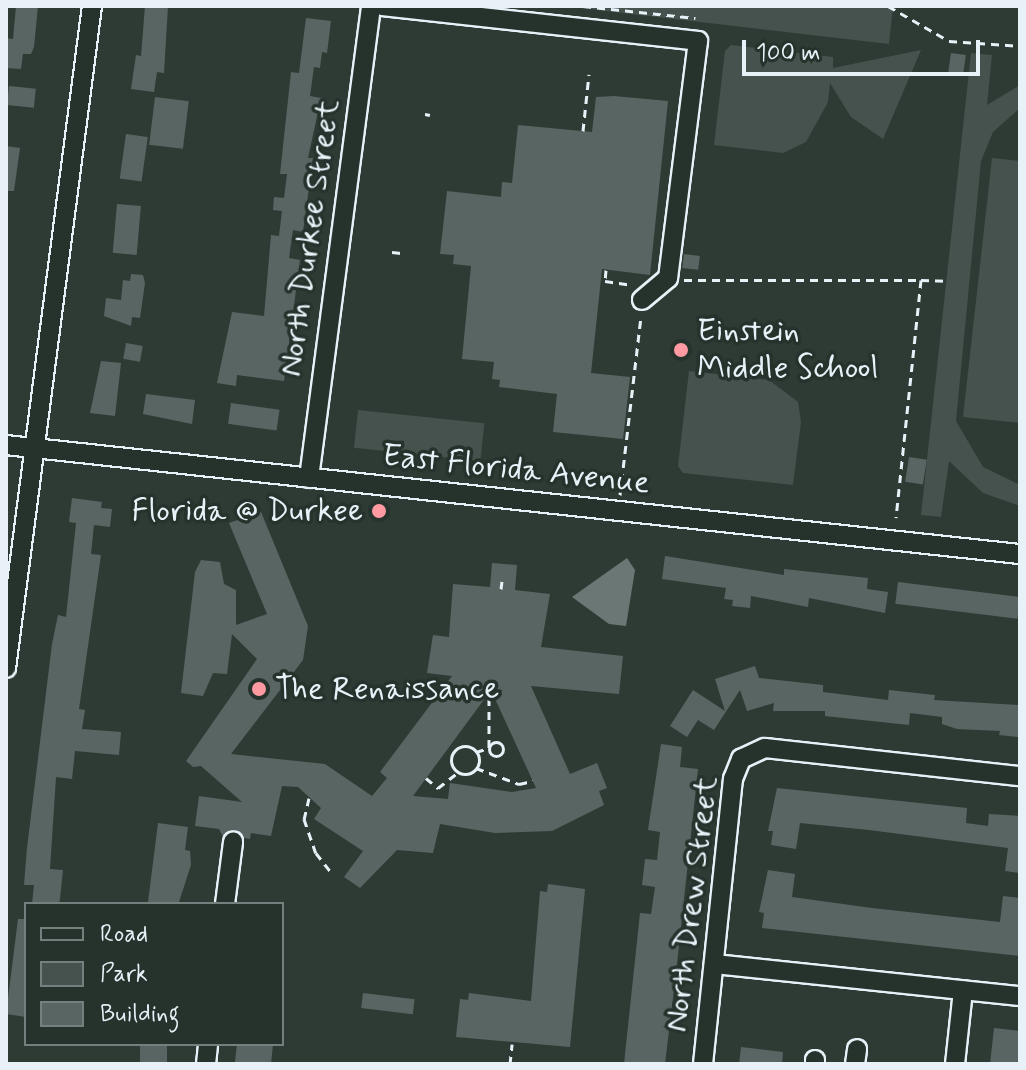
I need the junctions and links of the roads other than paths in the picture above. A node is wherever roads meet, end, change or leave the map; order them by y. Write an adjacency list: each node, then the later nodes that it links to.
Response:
1 (92, 6): 6 (street)
2 (371, 6): 7 (street, North Durkee Street)
3 (382, 6): 4 (street)
4 (656, 289)
5 (6, 445): 6 (street, East Florida Avenue)
6 (33, 447): 7 (street, East Florida Avenue); 9 (street)
7 (309, 478): 8 (street, East Florida Avenue)
8 (1020, 554)
9 (6, 668)
10 (1020, 776): 13 (street, North Drew Street)
11 (233, 842): 12 (street)
12 (225, 902)
13 (714, 964): 14 (street); 16 (street, North Drew Street)
14 (963, 990): 15 (street); 17 (street)
15 (1020, 996)
16 (703, 1064)
17 (955, 1064)

